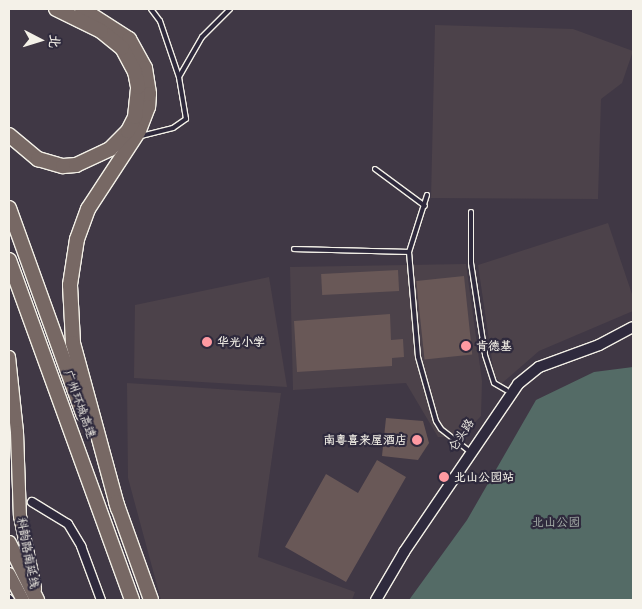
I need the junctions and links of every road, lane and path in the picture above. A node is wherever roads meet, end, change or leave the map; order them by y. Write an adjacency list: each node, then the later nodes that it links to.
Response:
1 (56, 9): 8 (highway)
2 (82, 9): 6 (highway)
3 (96, 9): 6 (highway)
4 (151, 9): 7 (lane)
5 (230, 9): 7 (lane)
6 (129, 39): 9 (highway)
7 (179, 77): 9 (lane)
8 (9, 135)
9 (136, 137): 26 (highway)
10 (374, 169): 12 (lane)
11 (427, 195): 12 (lane)
12 (425, 206): 16 (lane)
13 (9, 208): 26 (highway, 广州环城高速)
14 (472, 212): 22 (lane)
15 (294, 249): 16 (lane)
16 (409, 252): 24 (lane)
17 (9, 260): 23 (highway, 广州环城高速)
18 (9, 274): 23 (highway)
19 (633, 327): 20 (street, 仑头路)
20 (617, 335): 22 (street, 仑头路); 35 (street, 仑头路)
21 (9, 357): 30 (main road, 科韵路南延线)
22 (506, 390): 24 (street, 仑头路)
23 (69, 423): 32 (highway, 广州环城高速)
24 (467, 448): 34 (street, 仑头路)
25 (32, 502): 31 (street)
26 (118, 509): 33 (highway, 广州环城高速)
27 (9, 543): 30 (highway)
28 (9, 574): 29 (main road)
29 (23, 600)
30 (38, 600)
31 (101, 600)
32 (132, 600)
33 (151, 600)
34 (369, 600)
35 (376, 600)

